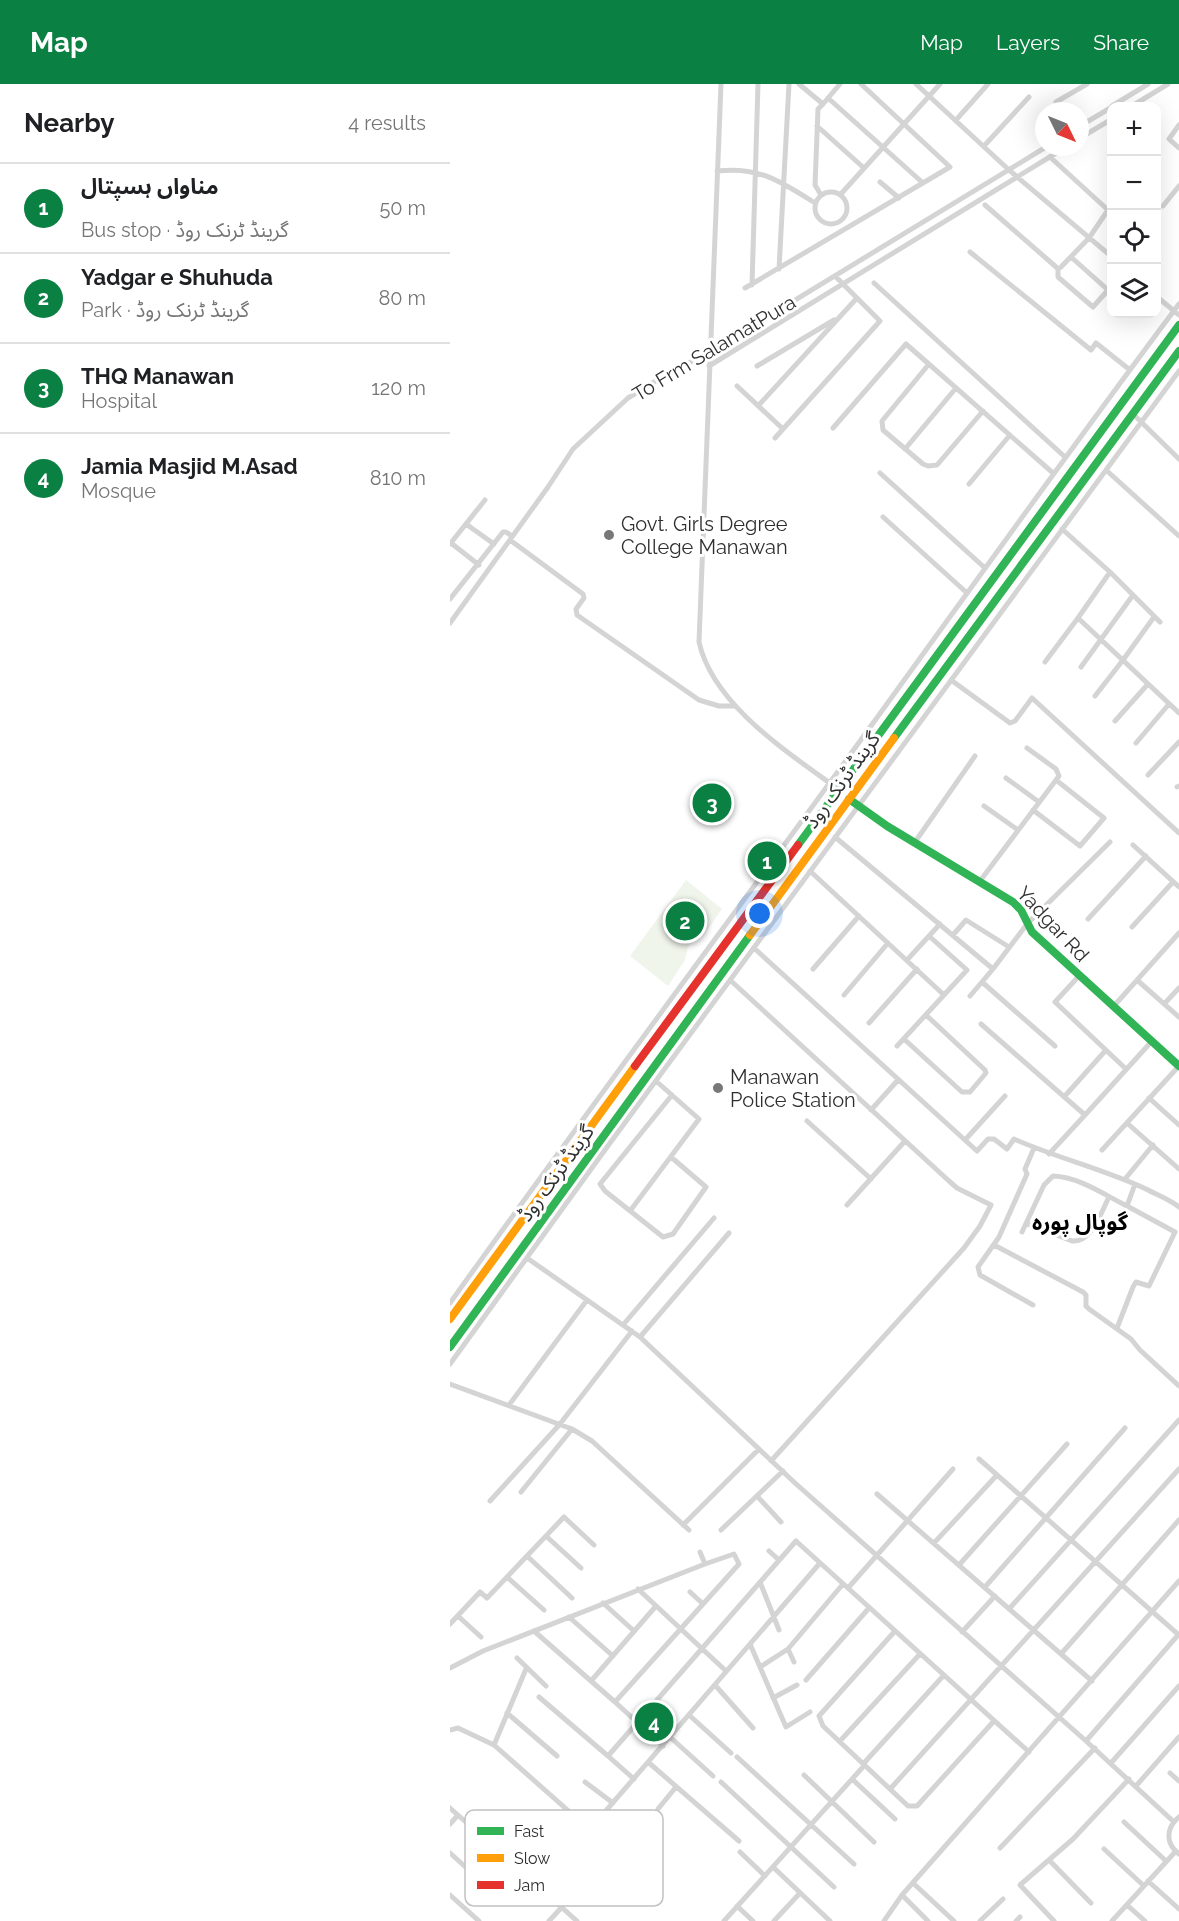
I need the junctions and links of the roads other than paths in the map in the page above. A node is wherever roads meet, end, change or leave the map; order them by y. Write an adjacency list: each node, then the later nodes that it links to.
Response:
1 (722, 84): 36 (street)
2 (758, 84): 37 (street)
3 (789, 84): 40 (street)
4 (799, 84): 20 (street)
5 (840, 84): 16 (street)
6 (861, 84): 25 (street)
7 (916, 84): 14 (street)
8 (940, 84): 14 (street)
9 (988, 84): 22 (street)
10 (1087, 84): 17 (street)
11 (1148, 84): 13 (street)
12 (1168, 84): 19 (street)
13 (1139, 86): 18 (street)
14 (929, 96): 22 (street); 25 (street)
15 (1029, 97): 29 (street)
16 (828, 98): 20 (street); 30 (street)
17 (1056, 102)
18 (1118, 102)
19 (1138, 102)
20 (823, 104): 27 (street)
21 (1107, 110): 23 (street)
22 (956, 120): 29 (street)
23 (1089, 121)
24 (1107, 122): 28 (street)
25 (905, 124): 30 (street); 41 (street)
26 (1179, 125): 31 (street)
27 (817, 126): 34 (street); 43 (street)
28 (1089, 133)
29 (984, 146): 35 (street)
30 (883, 147): 34 (street); 41 (street)
31 (1179, 148)
32 (1035, 154): 35 (street, To Frm SalamatPura)
33 (1050, 157): 38 (street); 51 (street)
34 (864, 168): 44 (street)
35 (1009, 170): 38 (street); 57 (street, To Frm SalamatPura)
36 (717, 171): 37 (street); 69 (street)
37 (756, 172): 40 (street); 59 (street)
38 (1018, 177): 51 (street); 60 (street)
39 (880, 182): 45 (street)
40 (783, 183): 46 (street); 56 (street)
41 (923, 183): 45 (street)
42 (1179, 186): 48 (street)
43 (821, 195): 44 (street); 46 (street)
44 (840, 195): 49 (street)
45 (899, 198): 50 (street)
46 (815, 203): 49 (street)
47 (986, 205): 55 (street)
48 (1163, 206)
49 (839, 222): 50 (street)
50 (844, 231): 56 (street)
51 (1089, 238): 53 (street); 54 (street)
52 (970, 252): 73 (street)
53 (1107, 254)
54 (1071, 257): 55 (street); 55 (street)
55 (1058, 268)
56 (779, 269): 59 (street)
57 (835, 276): 60 (street); 69 (street, To Frm SalamatPura)
58 (874, 283): 88 (street)
59 (752, 285): 61 (street)
60 (842, 285): 62 (street); 71 (street)
61 (745, 288)
62 (857, 298): 66 (street); 84 (street)
63 (1161, 300): 65 (street)
64 (1179, 304): 65 (street)
65 (1176, 313): 73 (street)
66 (840, 316): 72 (street); 79 (street)
67 (1179, 325): 75 (main road, گرینڈ ٹرنک روڈ)
68 (1179, 351): 76 (main road, گرینڈ ٹرنک روڈ)
69 (710, 352): 71 (street); 99 (street, To Frm SalamatPura)
70 (929, 364): 78 (street); 83 (street); 87 (street)
71 (710, 366): 120 (street)
72 (757, 366)
73 (1130, 370): 88 (street)
74 (1179, 371): 82 (street)
75 (1143, 375): 76 (main road); 131 (main road, گرینڈ ٹرنک روڈ)
76 (1155, 383): 81 (main road, گرینڈ ٹرنک روڈ)
77 (737, 386): 79 (street)
78 (956, 388): 80 (street); 87 (street)
79 (758, 406): 84 (street)
80 (983, 411): 85 (street); 87 (street)
81 (1133, 414): 82 (street); 132 (main road, گرینڈ ٹرنک روڈ)
82 (1142, 421): 89 (street); 90 (street)
83 (833, 428)
84 (783, 429): 86 (street)
85 (1010, 435): 92 (street); 93 (street)
86 (775, 438)
87 (905, 449)
88 (1065, 457): 92 (street)
89 (1179, 459)
90 (1106, 470): 97 (street); 98 (street)
91 (880, 473): 103 (street)
92 (1053, 473): 103 (street)
93 (969, 484)
94 (485, 500): 96 (street)
95 (882, 517): 105 (street)
96 (466, 524): 100 (street); 101 (street)
97 (1062, 529): 104 (street); 116 (street)
98 (1179, 536)
99 (511, 538): 101 (street); 111 (street, To Frm SalamatPura); 120 (street)
100 (451, 543): 102 (street)
101 (494, 544): 102 (street)
102 (479, 564): 107 (street)
103 (985, 568): 105 (street)
104 (1110, 572): 106 (street); 109 (street)
105 (967, 593): 130 (street)
106 (1133, 595): 108 (street); 112 (street)
107 (450, 599)
108 (1154, 616): 110 (street); 113 (street)
109 (1078, 618): 112 (street); 114 (street)
110 (1160, 622)
111 (450, 623)
112 (1101, 639): 113 (street); 115 (street)
113 (1123, 660): 117 (street); 118 (street)
114 (1045, 662)
115 (1081, 667)
116 (951, 680): 134 (street); 138 (street)
117 (1148, 684): 119 (street); 122 (street)
118 (1095, 696)
119 (1169, 704): 121 (street); 124 (street)
120 (735, 706): 130 (street)
121 (1179, 713)
122 (1115, 721)
123 (1179, 742): 127 (street)
124 (1136, 743)
125 (1028, 748): 129 (street)
126 (975, 756): 141 (street)
127 (1148, 775)
128 (1006, 778): 133 (street)
129 (1056, 780): 133 (street); 136 (street)
130 (830, 783): 131 (street); 140 (street)
131 (838, 789): 144 (main road, گرینڈ ٹرنک روڈ)
132 (849, 799): 134 (main road, Yadgar Rd); 165 (main road, گرینڈ ٹرنک روڈ)
133 (1039, 802): 136 (street)
134 (858, 806): 139 (street); 141 (main road, Yadgar Rd)
135 (984, 806): 137 (street)
136 (1033, 810): 137 (street)
137 (1018, 831): 147 (street)
138 (1179, 833)
139 (835, 837): 146 (street); 152 (street)
140 (789, 839): 144 (street); 185 (street)
141 (915, 842): 147 (main road, Yadgar Rd)
142 (1110, 842): 153 (street)
143 (1133, 844): 145 (street)
144 (797, 845): 164 (main road, گرینڈ ٹرنک روڈ)
145 (1146, 856): 148 (street); 151 (street)
146 (810, 871): 150 (street); 162 (street)
147 (980, 881): 153 (main road, Yadgar Rd)
148 (1173, 882): 149 (street); 154 (street)
149 (1179, 887)
150 (859, 916): 159 (street); 166 (street)
151 (1088, 919)
152 (940, 924): 156 (street); 157 (street)
153 (1027, 924): 161 (street); 169 (main road, Yadgar Rd)
154 (1132, 927)
155 (1179, 933): 158 (street)
156 (953, 935): 161 (street); 168 (street)
157 (929, 936): 163 (street); 174 (street)
158 (1173, 940): 160 (street); 171 (street)
159 (888, 943): 163 (street); 175 (street)
160 (1179, 946)
161 (1010, 947): 168 (street)
162 (754, 948): 170 (street); 192 (street)
163 (907, 960): 167 (street)
164 (712, 961): 165 (main road); 188 (main road, گرینڈ ٹرنک روڈ)
165 (725, 969): 233 (main road, گرینڈ ٹرنک روڈ)
166 (813, 969)
167 (917, 969): 174 (street); 181 (street)
168 (993, 969): 172 (street)
169 (1079, 976): 178 (main road, Yadgar Rd); 189 (street)
170 (730, 980): 193 (street); 198 (street)
171 (1137, 980): 177 (street); 178 (street)
172 (982, 982): 176 (street); 187 (street)
173 (1179, 988): 177 (street)
174 (944, 994): 179 (street)
175 (844, 995)
176 (970, 996)
177 (1164, 1004): 180 (street)
178 (1113, 1007): 184 (main road, Yadgar Rd)
179 (926, 1015): 183 (street); 183 (street)
180 (1179, 1017)
181 (869, 1023)
182 (981, 1024): 196 (street)
183 (904, 1039): 186 (street)
184 (1152, 1041): 190 (main road, Yadgar Rd); 191 (street)
185 (638, 1042): 188 (street); 226 (street)
186 (897, 1046)
187 (1055, 1046)
188 (647, 1049): 228 (main road, گرینڈ ٹرنک روڈ)
189 (1106, 1050): 191 (street); 196 (street)
190 (1179, 1066): 197 (street)
191 (1126, 1069): 199 (street)
192 (898, 1080): 198 (street); 203 (street)
193 (656, 1081): 194 (street); 224 (street)
194 (672, 1095): 209 (street); 218 (street)
195 (1005, 1096): 203 (street)
196 (1064, 1096): 199 (street)
197 (1149, 1098): 201 (street); 202 (street)
198 (871, 1110): 204 (street)
199 (1084, 1115): 208 (street)
200 (807, 1121): 211 (street)
201 (1127, 1123): 205 (street); 207 (street)
202 (1179, 1125)
203 (965, 1140): 206 (street)
204 (905, 1141): 211 (street); 245 (street)
205 (1153, 1145): 210 (street); 212 (street)
206 (1034, 1148): 208 (street); 223 (street)
207 (1102, 1150)
208 (1049, 1154): 212 (street)
209 (671, 1157): 218 (street); 218 (street)
210 (1179, 1169)
211 (872, 1179): 215 (street)
212 (1125, 1179): 213 (street)
213 (1135, 1184): 216 (street); 217 (street)
214 (1109, 1197): 216 (street); 220 (street); 220 (street)
215 (847, 1204)
216 (1127, 1206): 230 (street)
217 (1179, 1207)
218 (630, 1211)
219 (714, 1218): 229 (street)
220 (1026, 1222): 221 (street)
221 (1022, 1232)
222 (729, 1233): 232 (street)
223 (994, 1245): 227 (street); 230 (street)
224 (527, 1258): 225 (street); 234 (street)
225 (587, 1300): 229 (street); 237 (street)
226 (450, 1303)
227 (1033, 1305)
228 (450, 1319)
229 (623, 1325): 231 (street)
230 (1118, 1328): 236 (street)
231 (632, 1331): 232 (street); 239 (street)
232 (640, 1337): 243 (street)
233 (450, 1347)
234 (450, 1364)
235 (450, 1384): 237 (street)
236 (1179, 1386)
237 (509, 1406): 239 (street)
238 (1179, 1420): 263 (street)
239 (560, 1424): 241 (street); 254 (street)
240 (1125, 1428): 255 (street)
241 (573, 1429): 250 (street); 259 (street)
242 (1067, 1444): 253 (street)
243 (759, 1449): 245 (street); 259 (street)
244 (979, 1459): 249 (street)
245 (771, 1461): 248 (street)
246 (953, 1469): 256 (street)
247 (1179, 1469): 271 (street)
248 (783, 1471): 252 (street); 268 (street)
249 (997, 1475): 253 (street); 264 (street)
250 (521, 1492)
251 (877, 1494): 256 (street)
252 (757, 1496): 258 (street); 261 (street)
253 (1021, 1496): 255 (street); 274 (street)
254 (490, 1501)
255 (1046, 1518): 263 (street); 281 (street)
256 (908, 1520): 264 (street); 268 (street)
257 (1179, 1520): 279 (street)
258 (781, 1522)
259 (683, 1525): 260 (street)
260 (689, 1530)
261 (721, 1530)
262 (546, 1536): 265 (street); 269 (street); 275 (street)
263 (1071, 1540): 271 (street); 290 (street)
264 (934, 1543): 274 (street)
265 (594, 1545)
266 (769, 1551): 270 (street)
267 (700, 1552): 273 (street)
268 (877, 1555): 280 (street); 303 (street)
269 (527, 1556): 276 (street); 285 (street)
270 (779, 1560): 272 (street); 278 (street)
271 (1095, 1562): 279 (street); 299 (street)
272 (820, 1563): 280 (street); 295 (street)
273 (705, 1564): 282 (street); 286 (street)
274 (959, 1565): 281 (street)
275 (581, 1568)
276 (507, 1577): 291 (street); 293 (street)
277 (1179, 1581): 292 (street)
278 (759, 1582): 295 (street); 307 (street)
279 (1122, 1585): 292 (street); 310 (street)
280 (846, 1586): 289 (street); 308 (street)
281 (985, 1587): 284 (street)
282 (638, 1589): 287 (street); 288 (street)
283 (690, 1592): 286 (street)
284 (995, 1596): 290 (street); 303 (street)
285 (572, 1598)
286 (702, 1603): 297 (street)
287 (603, 1604): 294 (street); 301 (street)
288 (656, 1606): 297 (street); 301 (street)
289 (869, 1608): 302 (street); 320 (street)
290 (1009, 1609): 299 (street)
291 (544, 1610)
292 (1152, 1612): 304 (street); 322 (street)
293 (458, 1616): 296 (street); 305 (street)
294 (569, 1617): 300 (street); 311 (street)
295 (774, 1617): 298 (street); 306 (street)
296 (450, 1624)
297 (680, 1628): 307 (street); 330 (street)
298 (779, 1630)
299 (1034, 1630): 310 (street); 314 (street)
300 (534, 1631): 316 (street); 321 (street)
301 (634, 1631): 311 (street)
302 (895, 1631): 309 (street); 342 (street)
303 (962, 1632): 314 (street)
304 (1179, 1634): 341 (street)
305 (481, 1637)
306 (750, 1644): 315 (street); 318 (street)
307 (702, 1648): 318 (street); 336 (street)
308 (789, 1649): 313 (street); 315 (street)
309 (920, 1654): 319 (street); 342 (street)
310 (1061, 1654): 322 (street)
311 (613, 1656): 321 (street)
312 (517, 1658): 317 (street)
313 (794, 1662)
314 (1001, 1666): 329 (street); 334 (street)
315 (760, 1667): 328 (street)
316 (450, 1668)
317 (526, 1669): 325 (street); 331 (street)
318 (726, 1671): 323 (street)
319 (944, 1675): 329 (street); 353 (street)
320 (806, 1680)
321 (591, 1681): 330 (street)
322 (1092, 1681): 334 (street)
323 (715, 1685): 333 (street); 337 (street)
324 (797, 1685): 328 (street)
325 (546, 1686)
326 (1179, 1686): 352 (street)
327 (539, 1697): 349 (street)
328 (773, 1698): 332 (street)
329 (970, 1699): 335 (street); 365 (street)
330 (615, 1702): 336 (street)
331 (507, 1713): 343 (street); 348 (street)
332 (810, 1713)
333 (689, 1715): 339 (street); 347 (street)
334 (1060, 1717): 341 (street); 346 (street)
335 (994, 1721): 346 (street); 365 (street)
336 (637, 1723): 344 (street); 349 (street)
337 (753, 1728)
338 (450, 1730): 343 (street)
339 (670, 1737): 344 (street); 356 (street)
340 (1179, 1737): 363 (street)
341 (1086, 1740): 345 (street)
342 (840, 1741): 353 (street)
343 (494, 1745): 370 (street)
344 (663, 1746): 351 (street)
345 (1095, 1748): 352 (street); 383 (street)
346 (1029, 1752): 394 (street)
347 (731, 1753)
348 (557, 1756)
349 (608, 1756): 357 (street)
350 (737, 1756): 379 (street)
351 (648, 1762): 357 (street); 364 (street)
352 (1111, 1763): 359 (street)
353 (863, 1766): 358 (street); 365 (street)
354 (1170, 1773): 360 (street)
355 (804, 1775): 366 (street)
356 (713, 1776)
357 (634, 1779): 367 (street)
358 (852, 1779): 366 (street); 374 (street)
359 (1129, 1779): 363 (street); 388 (street)
360 (1179, 1781)
361 (585, 1782): 367 (street)
362 (721, 1782): 382 (street)
363 (1136, 1786): 377 (street)
364 (676, 1787): 369 (street); 380 (street)
365 (891, 1788)
366 (832, 1802): 379 (street); 381 (street)
367 (613, 1803): 371 (street)
368 (450, 1808): 372 (street)
369 (658, 1809)
370 (567, 1810)
371 (607, 1810)
372 (458, 1815): 375 (street); 378 (street)
373 (1179, 1817): 377 (street)
374 (896, 1819)
375 (465, 1821)
376 (1124, 1822): 389 (street)
377 (1174, 1822): 386 (street)
378 (450, 1824)
379 (811, 1824): 382 (street); 390 (street)
380 (739, 1841)
381 (874, 1842)
382 (791, 1847): 392 (street); 396 (street)
383 (1000, 1848)
384 (1104, 1849): 395 (street)
385 (740, 1852): 393 (street)
386 (1177, 1852): 389 (street)
387 (450, 1853): 391 (street)
388 (1049, 1860): 401 (street); 417 (street)
389 (1167, 1861): 395 (street)
390 (854, 1864)
391 (465, 1867)
392 (773, 1867): 393 (street); 397 (street)
393 (765, 1876): 403 (street)
394 (913, 1883): 399 (street); 415 (street)
395 (1146, 1884): 402 (street); 405 (street)
396 (834, 1887)
397 (800, 1893): 411 (street); 412 (street)
398 (450, 1895): 406 (street)
399 (902, 1895): 413 (street); 414 (street)
400 (1003, 1899): 416 (street)
401 (1091, 1904)
402 (1127, 1905): 418 (street); 419 (street)
403 (737, 1906): 409 (street); 410 (street)
404 (562, 1907): 407 (street); 408 (street)
405 (1178, 1907)
406 (479, 1921)
407 (549, 1921)
408 (577, 1921)
409 (724, 1921)
410 (753, 1921)
411 (774, 1921)
412 (830, 1921)
413 (884, 1921)
414 (928, 1921)
415 (954, 1921)
416 (980, 1921)
417 (1054, 1921)
418 (1112, 1921)
419 (1145, 1921)

